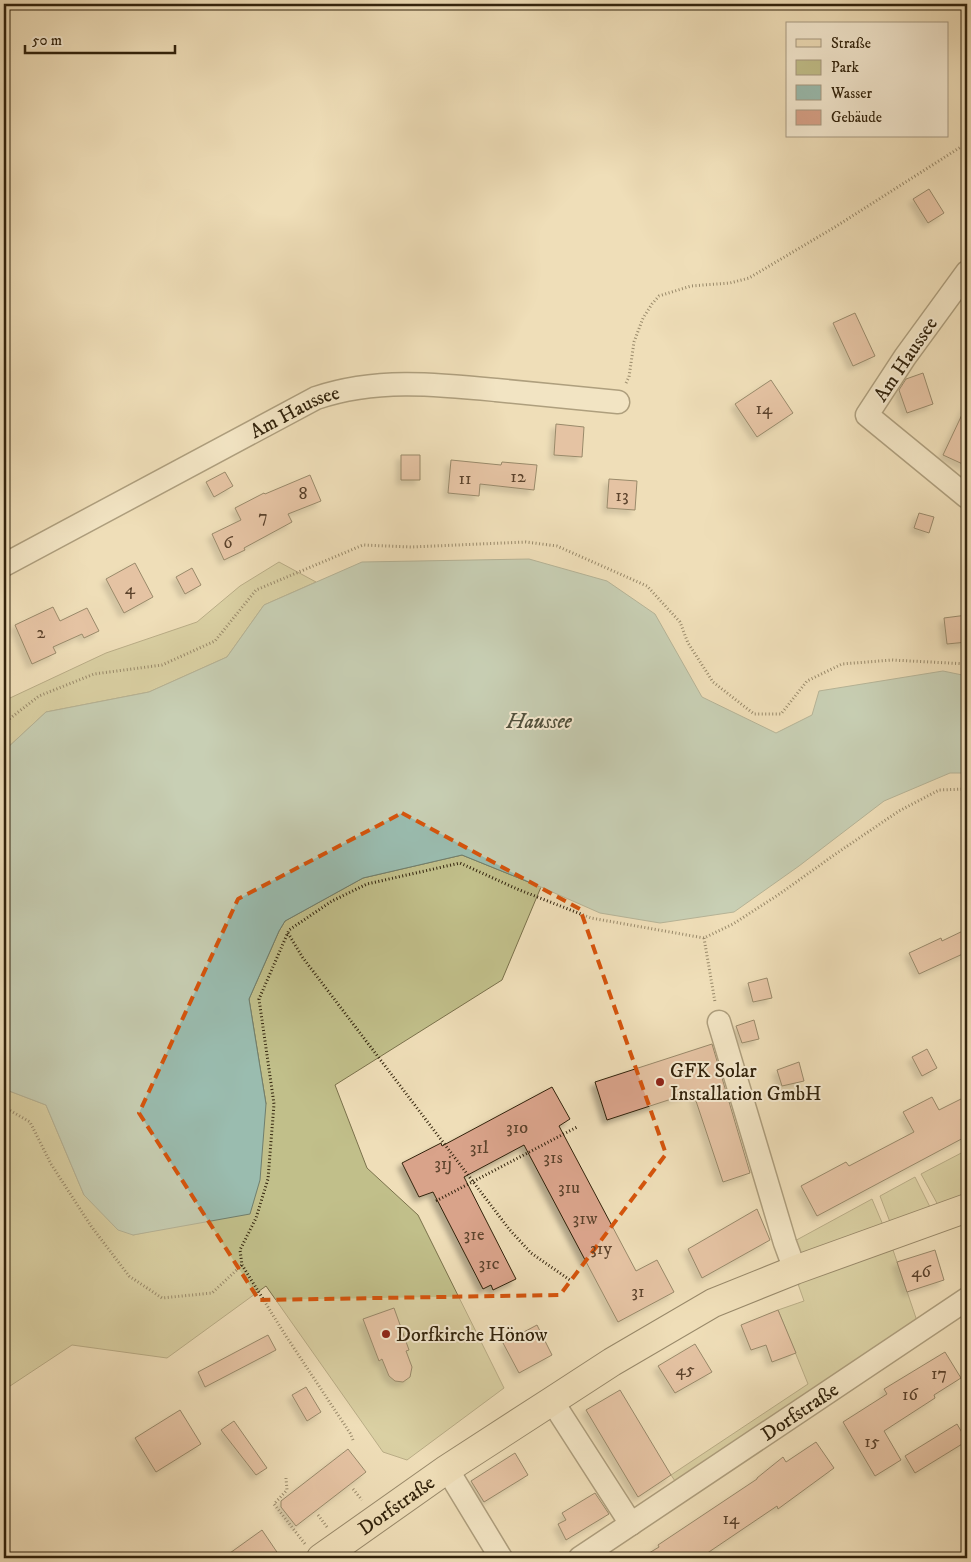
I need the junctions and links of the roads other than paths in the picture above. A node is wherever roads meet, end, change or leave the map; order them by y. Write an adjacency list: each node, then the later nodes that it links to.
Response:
1 (967, 272): 3 (street, Am Haussee)
2 (618, 402): 4 (street, Am Haussee)
3 (967, 497)
4 (4, 565)
5 (719, 1022): 7 (street)
6 (966, 1211): 7 (main road, Dorfstraße)
7 (795, 1270): 9 (main road, Dorfstraße)
8 (967, 1299): 11 (street, Dorfstraße)
9 (552, 1401): 10 (main road, Dorfstraße); 11 (street)
10 (447, 1469): 12 (main road, Dorfstraße); 13 (street, Dorfstraße)
11 (631, 1524): 14 (street, Dorfstraße)
12 (314, 1552)
13 (501, 1558)
14 (580, 1558)

